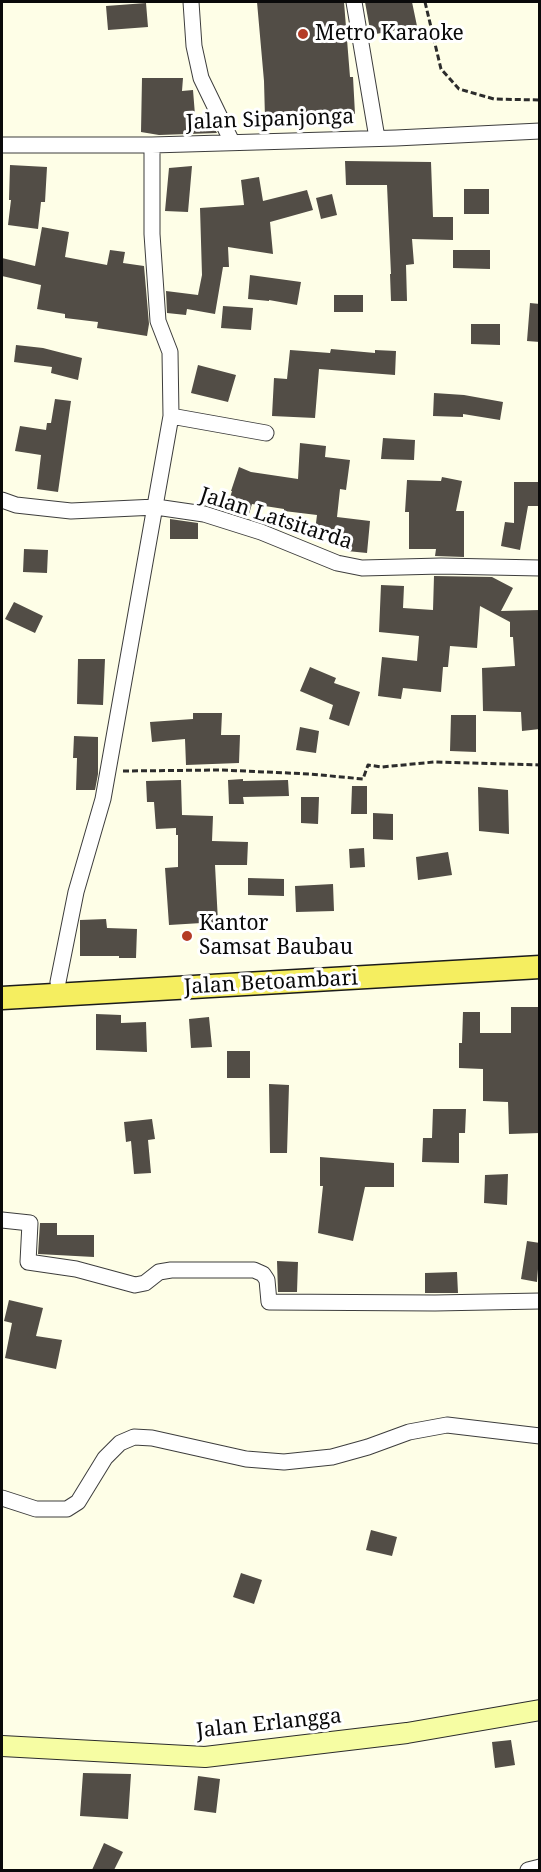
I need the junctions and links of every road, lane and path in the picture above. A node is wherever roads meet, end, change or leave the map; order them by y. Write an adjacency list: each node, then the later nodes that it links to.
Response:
1 (191, 2): 7 (street)
2 (354, 2): 6 (street)
3 (425, 2): 4 (path)
4 (540, 100)
5 (540, 131): 6 (street, Jalan Sipanjonga)
6 (377, 138): 7 (street, Jalan Sipanjonga)
7 (232, 142): 9 (street, Jalan Sipanjonga)
8 (2, 145): 9 (street, Jalan Sipanjonga)
9 (152, 145): 10 (street)
10 (171, 416): 11 (street); 13 (street)
11 (266, 433)
12 (2, 500): 13 (street, Jalan Latsitarda)
13 (156, 507): 14 (street, Jalan Latsitarda); 16 (street)
14 (540, 568)
15 (540, 765): 16 (path)
16 (108, 771): 20 (street)
17 (540, 956): 19 (main road, Jalan Betoambari)
18 (540, 968): 19 (main road, Jalan Betoambari)
19 (290, 976): 20 (main road, Jalan Betoambari); 22 (main road, Jalan Betoambari)
20 (58, 982): 21 (main road, Jalan Betoambari)
21 (2, 985)
22 (2, 998)
23 (2, 1220): 24 (street)
24 (540, 1301)
25 (540, 1436): 26 (street)
26 (2, 1498)
27 (540, 1710): 28 (street, Jalan Erlangga)
28 (2, 1746)
29 (540, 1867): 30 (street)
30 (528, 1870)

